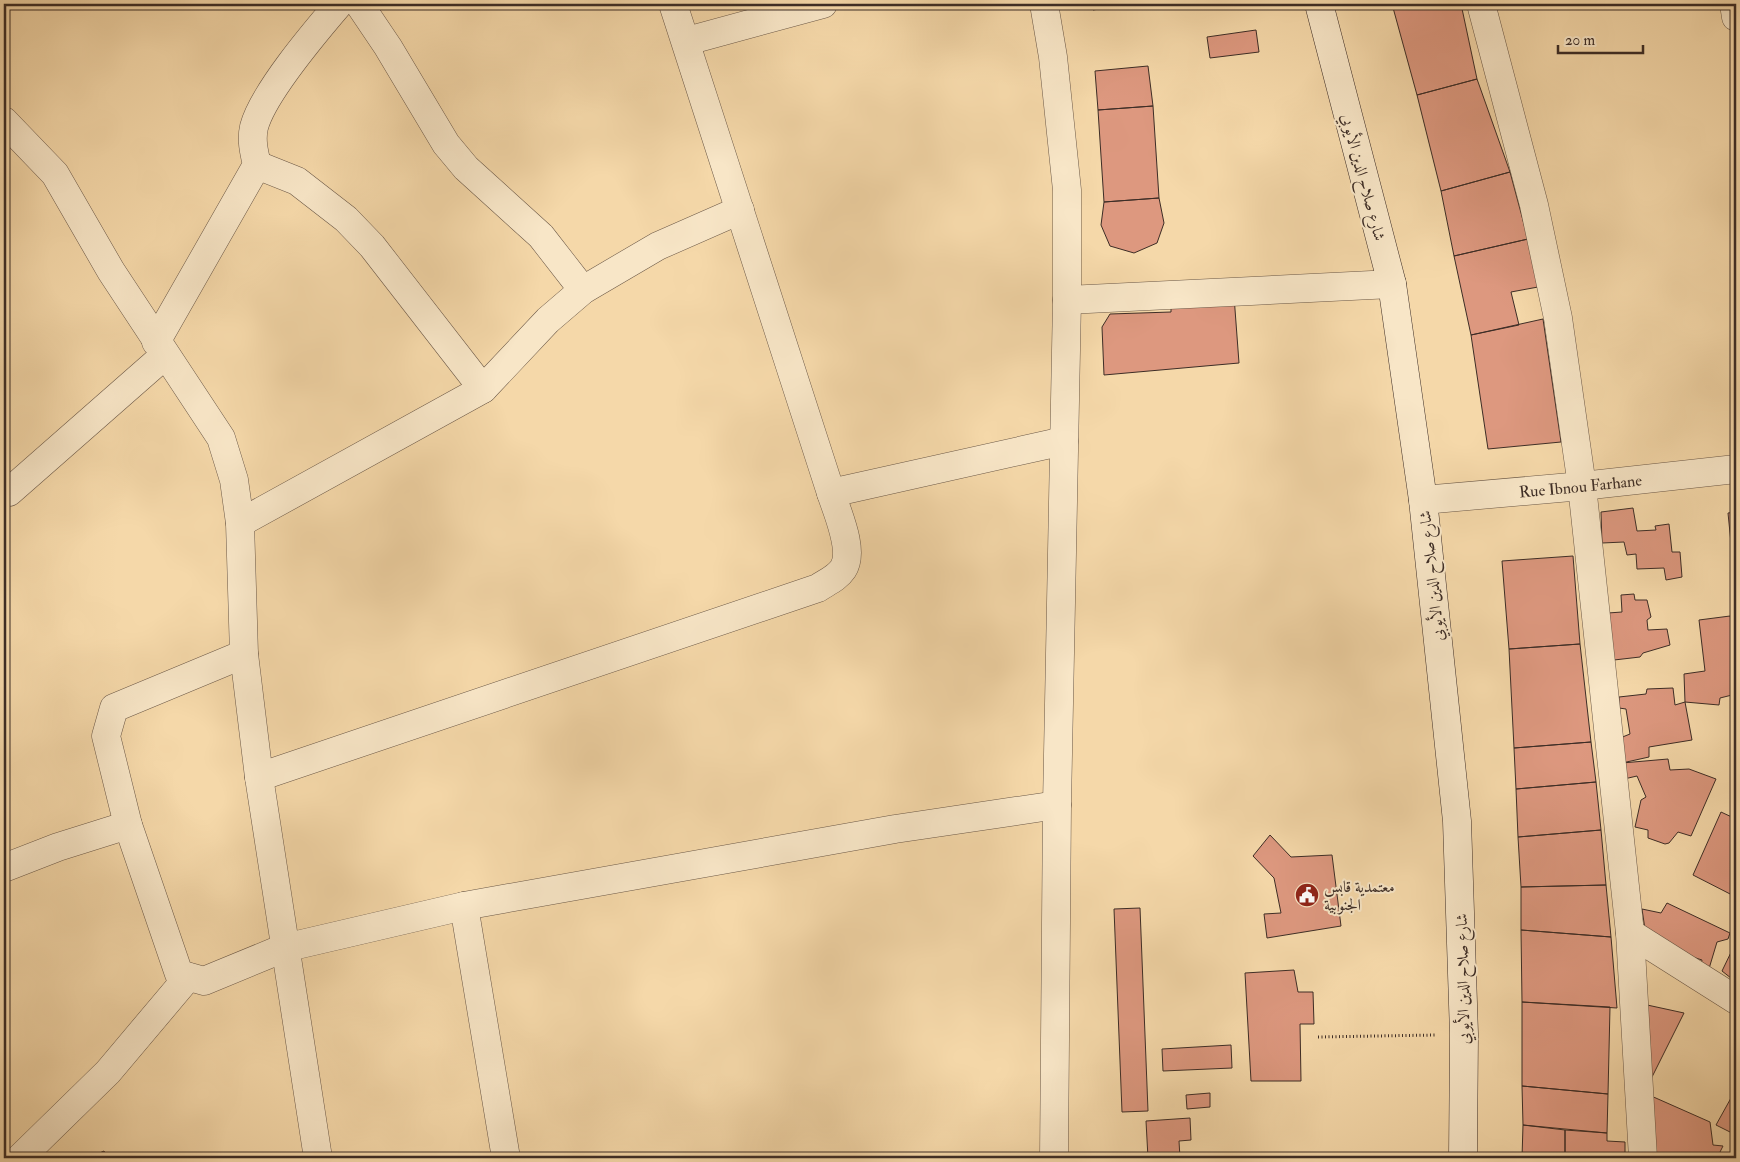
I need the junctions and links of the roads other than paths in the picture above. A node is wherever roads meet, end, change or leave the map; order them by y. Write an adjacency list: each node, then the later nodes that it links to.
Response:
1 (339, 4): 12 (street)
2 (359, 4): 15 (street)
3 (673, 4): 10 (street)
4 (823, 4): 10 (street)
5 (1044, 4): 16 (street)
6 (1319, 4): 14 (street, شارع صلاح الدين الأيوبي)
7 (1484, 4): 21 (street)
8 (1734, 4): 9 (street)
9 (1736, 17)
10 (687, 41): 13 (street)
11 (4, 121): 17 (street)
12 (257, 165): 17 (street); 18 (street)
13 (740, 210): 15 (street); 23 (street)
14 (1392, 284): 16 (street); 24 (street, شارع صلاح الدين الأيوبي)
15 (583, 290): 18 (street)
16 (1067, 300): 19 (street)
17 (161, 348): 22 (street); 25 (street)
18 (483, 389): 25 (street)
19 (1064, 441): 23 (street); 28 (street)
20 (1736, 469): 21 (street, Rue Ibnou Farhane)
21 (1582, 486): 24 (street, Rue Ibnou Farhane); 32 (street)
22 (9, 492)
23 (831, 493): 27 (street)
24 (1423, 500): 40 (street, شارع صلاح الدين الأيوبي)
25 (240, 523): 26 (street)
26 (244, 654): 27 (street); 29 (street)
27 (259, 777): 33 (street)
28 (1057, 805): 31 (street); 39 (street)
29 (128, 825): 30 (street); 34 (street)
30 (4, 868)
31 (464, 906): 33 (street); 38 (street)
32 (1630, 933): 35 (street); 41 (street)
33 (284, 948): 34 (street); 37 (street)
34 (188, 977): 36 (street)
35 (1736, 1000)
36 (20, 1158)
37 (318, 1158)
38 (506, 1158)
39 (1054, 1158)
40 (1463, 1158)
41 (1643, 1158)

